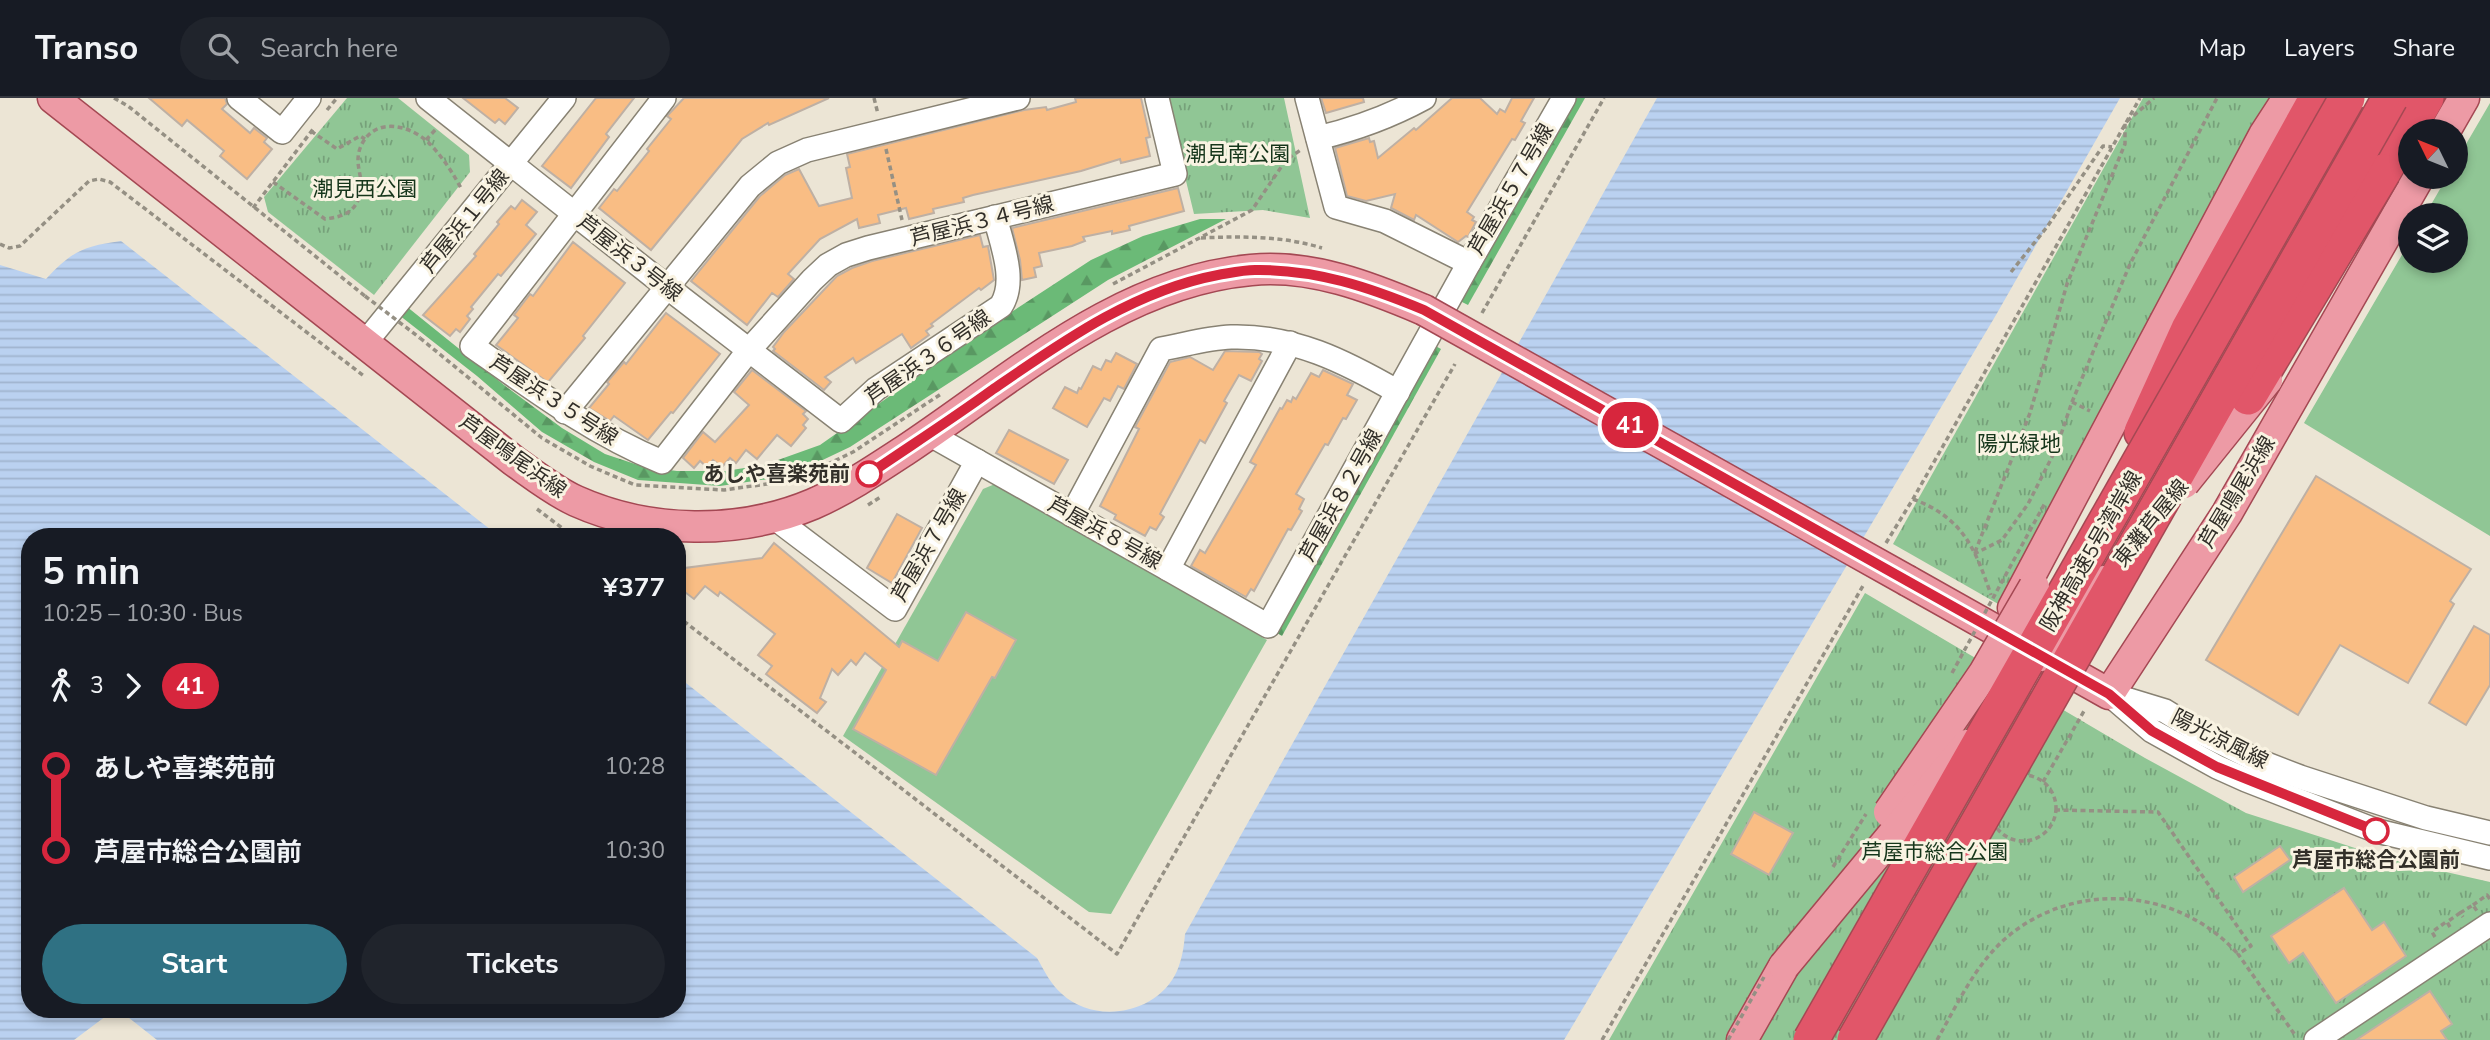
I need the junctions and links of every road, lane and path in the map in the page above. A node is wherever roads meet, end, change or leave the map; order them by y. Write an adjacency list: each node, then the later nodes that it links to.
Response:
1 (54, 98): 50 (main road, 芦屋鳴尾浜線)
2 (114, 98): 40 (path)
3 (239, 98): 4 (street)
4 (309, 98)
5 (337, 98): 31 (path)
6 (428, 98): 35 (street, 芦屋浜３号線)
7 (564, 98): 35 (street, 芦屋浜１号線)
8 (664, 98): 41 (street)
9 (874, 98): 30 (path)
10 (1018, 98): 30 (street)
11 (1157, 98): 42 (street, 芦屋浜３４号線)
12 (1307, 98): 32 (street)
13 (1423, 98): 32 (street)
14 (1563, 98): 45 (street, 芦屋浜５７号線)
15 (1604, 98): 48 (path)
16 (2140, 98): 29 (path)
17 (2154, 98): 29 (path)
18 (2217, 98): 56 (path)
19 (2288, 98): 75 (main road)
20 (2298, 98): 72 (main road, 東灘芦屋線)
21 (2317, 98): 72 (highway, bridge)
22 (2347, 98): 72 (highway, 阪神高速5号湾岸線, bridge)
23 (2390, 98): 80 (highway, 阪神高速5号湾岸線, bridge)
24 (2426, 98): 80 (highway, bridge)
25 (2444, 98): 27 (main road)
26 (2463, 98): 28 (main road)
27 (2432, 119)
28 (2452, 119)
29 (2126, 123): 34 (path); 69 (path)
30 (881, 130): 43 (path); 47 (street)
31 (313, 133): 33 (path); 37 (path)
32 (1318, 138): 45 (street, 芦屋浜５７号線)
33 (365, 139): 37 (path); 39 (path)
34 (2112, 147): 46 (path); 62 (path)
35 (511, 164): 41 (street, 芦屋浜３号線); 50 (street, 芦屋浜１号線)
36 (2398, 178): 87 (main road, 東灘芦屋線, bridge)
37 (273, 182): 40 (path)
38 (2412, 189): 76 (main road, 芦屋鳴尾浜線)
39 (463, 192)
40 (253, 208): 49 (path, bridge)
41 (574, 214): 47 (street, 芦屋浜３号線); 57 (street, 芦屋浜３５号線)
42 (995, 217): 43 (street, 芦屋浜３４号線); 52 (street, 芦屋浜３６号線)
43 (906, 239): 52 (street, 芦屋浜３４号線)
44 (0, 244): 54 (path)
45 (1469, 263): 55 (street, 芦屋浜８２号線)
46 (2011, 272)
47 (667, 287): 52 (street, 芦屋浜３号線); 57 (street)
48 (1482, 313)
49 (420, 338)
50 (365, 343): 66 (main road, 芦屋鳴尾浜線)
51 (1290, 343): 55 (street); 65 (street); 70 (street, 芦屋浜８号線)
52 (750, 350): 57 (street, 芦屋浜３５号線)
53 (1455, 364): 74 (path)
54 (364, 376)
55 (1398, 391): 70 (street, 芦屋浜８２号線)
56 (2072, 402): 58 (path); 69 (path)
57 (565, 412)
58 (2092, 412)
59 (929, 435): 60 (street, 芦屋浜８号線); 66 (main road, 芦屋鳴尾浜線); 75 (main road, 芦屋鳴尾浜線, bridge)
60 (977, 461): 65 (street, 芦屋浜８号線); 66 (street, 芦屋浜７号線)
61 (886, 494): 64 (path)
62 (1913, 499): 68 (path); 69 (path)
63 (530, 503): 67 (path)
64 (862, 507)
65 (1072, 515): 70 (street, 芦屋浜８号線)
66 (772, 516)
67 (562, 528)
68 (1886, 543)
69 (1974, 554): 73 (path)
70 (1168, 569)
71 (1864, 584): 88 (path)
72 (2051, 590): 87 (main road, 東灘芦屋線, bridge); 90 (highway, 阪神高速5号湾岸線, bridge)
73 (1991, 595)
74 (686, 624)
75 (2000, 633): 76 (main road)
76 (2109, 694): 81 (street, 陽光涼風線); 82 (street, 陽光涼風線)
77 (2084, 711): 78 (path)
78 (2042, 782): 79 (path); 79 (path)
79 (2055, 810): 86 (path)
80 (1976, 830): 91 (highway, 阪神高速5号湾岸線, bridge)
81 (2490, 832)
82 (2490, 858)
83 (2490, 899): 84 (path)
84 (2473, 905)
85 (2490, 924): 94 (street)
86 (2238, 954): 92 (path); 93 (path)
87 (1784, 966): 89 (main road, 東灘芦屋線)
88 (1602, 1040)
89 (1742, 1040)
90 (1811, 1040)
91 (1855, 1040)
92 (1937, 1040)
93 (2299, 1040)
94 (2316, 1040)

